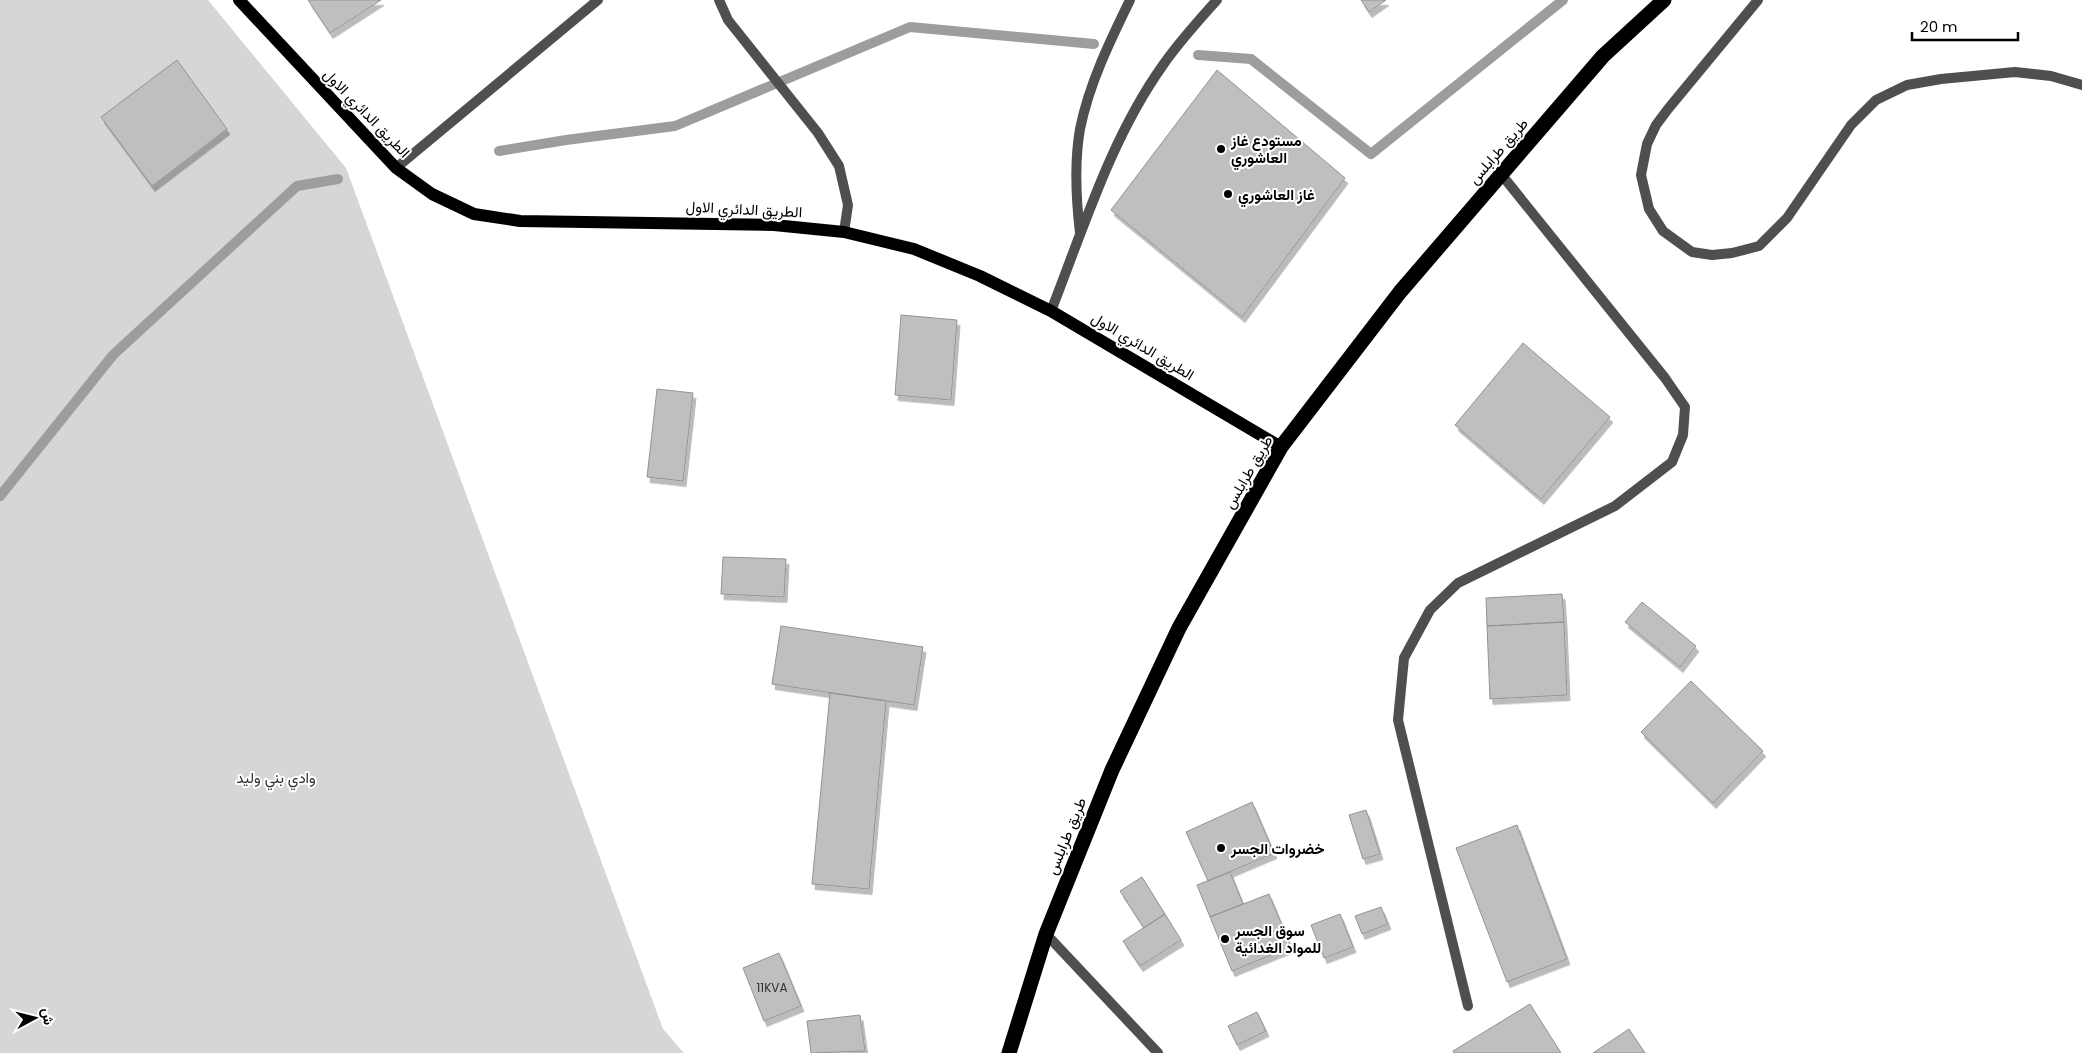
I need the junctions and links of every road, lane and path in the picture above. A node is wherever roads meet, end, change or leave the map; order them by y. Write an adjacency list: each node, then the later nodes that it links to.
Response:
1 (239, 0): 9 (main road, الطريق الدائري الاول)
2 (598, 0): 9 (street)
3 (719, 0): 11 (street)
4 (1130, 0): 12 (street)
5 (1217, 0): 12 (street)
6 (1664, 0): 10 (highway, طريق طرابلس)
7 (1758, 0): 8 (street)
8 (2082, 85)
9 (396, 168): 11 (main road, الطريق الدائري الاول)
10 (1501, 174): 14 (highway, طريق طرابلس); 16 (street)
11 (844, 232): 13 (main road, الطريق الدائري الاول)
12 (1080, 236): 13 (street)
13 (1051, 311): 14 (main road, الطريق الدائري الاول)
14 (1281, 447): 15 (highway, طريق طرابلس)
15 (1046, 934): 17 (highway, طريق طرابلس); 18 (street)
16 (1468, 1006)
17 (1009, 1053)
18 (1158, 1053)

